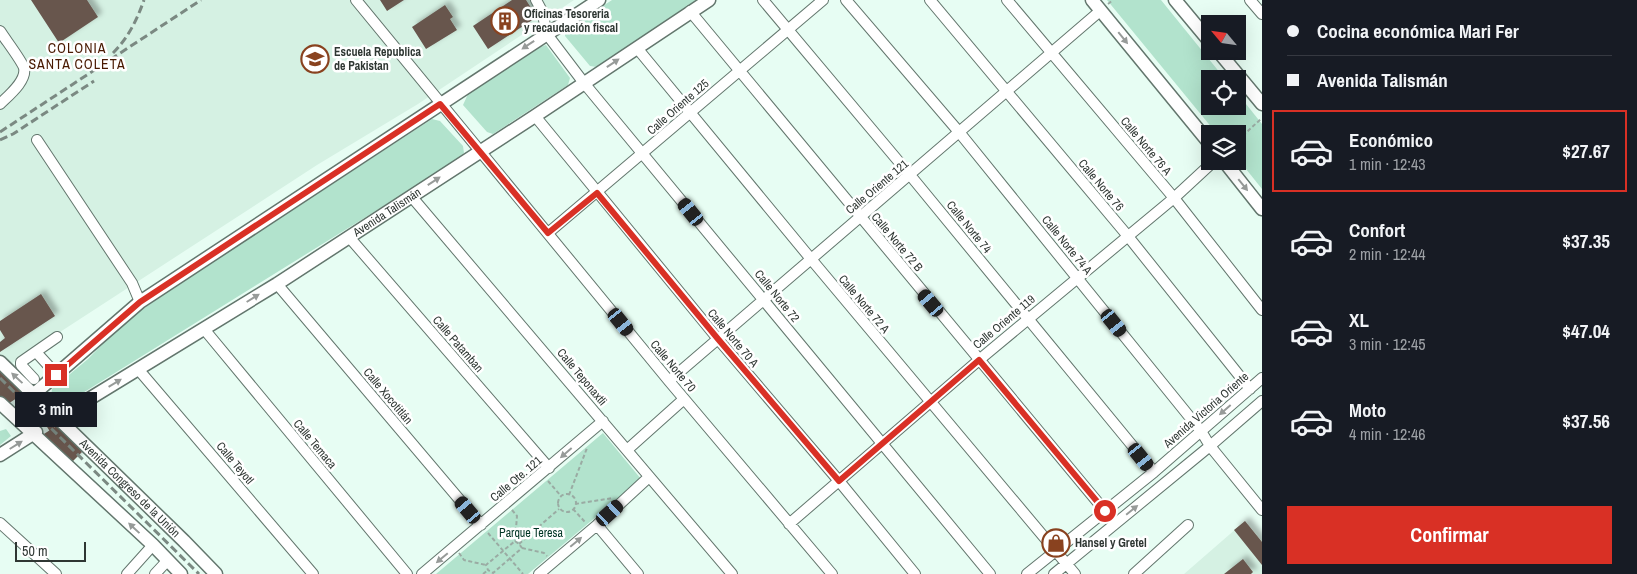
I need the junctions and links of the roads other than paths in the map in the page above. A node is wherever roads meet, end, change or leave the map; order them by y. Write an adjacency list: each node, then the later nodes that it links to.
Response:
1 (356, 0): 27 (street, Calle Norte 70)
2 (536, 0): 19 (street)
3 (599, 0): 19 (main road)
4 (709, 0): 14 (main road, Avenida Talismán)
5 (763, 0): 16 (street, Calle Norte 74)
6 (823, 0): 16 (street, Calle Oriente 125)
7 (846, 0): 31 (street, Calle Norte 74 A)
8 (930, 0): 25 (street, Calle Norte 76)
9 (1008, 0): 21 (street, Calle Norte 76 A)
10 (1092, 0): 13 (main road)
11 (1175, 0): 18 (main road)
12 (1250, 0): 15 (street)
13 (1100, 11): 21 (street, Calle Oriente 121); 32 (main road, one-way to 32)
14 (690, 12): 20 (main road, Avenida Talismán); 23 (street, Calle Norte 72 B)
15 (1262, 14)
16 (788, 30): 23 (street, Calle Oriente 125); 38 (street, Calle Norte 74)
17 (0, 31): 26 (street)
18 (1201, 31)
19 (546, 33): 24 (street, Calle Norte 72); 27 (main road, one-way to 27)
20 (637, 48): 24 (main road, Avenida Talismán, one-way to 20); 29 (street, Calle Norte 72 A)
21 (1052, 53): 25 (street, Calle Oriente 121); 41 (street, Calle Norte 76 A)
22 (1225, 60): 28 (main road)
23 (740, 71): 29 (street, Calle Oriente 125); 43 (street, Calle Norte 72 B)
24 (584, 83): 30 (main road, Avenida Talismán); 35 (street, Calle Norte 72)
25 (1006, 92): 31 (street, Calle Oriente 121); 45 (street, Calle Norte 76)
26 (0, 104)
27 (440, 104): 34 (street, Calle Norte 70); 51 (main road)
28 (1262, 104)
29 (690, 113): 35 (street, Calle Oriente 125); 47 (street, Calle Norte 72 A)
30 (535, 116): 34 (main road, Avenida Talismán); 39 (street, Calle Norte 70 A)
31 (959, 132): 38 (street, Calle Oriente 121); 48 (street, Calle Norte 74 A)
32 (1201, 133)
33 (37, 140): 51 (street)
34 (480, 152): 40 (main road, Avenida Talismán, one-way to 34); 44 (street, Calle Norte 70)
35 (643, 153): 39 (street, Calle Oriente 125); 50 (street, Calle Norte 72)
36 (1204, 170): 41 (street, Calle Oriente 119)
37 (1231, 170): 42 (main road, one-way to 42)
38 (910, 175): 43 (street, Calle Oriente 121); 53 (street, Calle Norte 74)
39 (597, 193): 44 (street, Calle Oriente 125); 56 (street, Calle Norte 70 A)
40 (411, 196): 46 (main road, Avenida Talismán); 72 (street, Calle Teponaxtli)
41 (1174, 198): 45 (street, Calle Oriente 119); 52 (street, Calle Norte 76 A)
42 (1262, 209)
43 (860, 217): 47 (street, Calle Oriente 121); 58 (street, Calle Norte 72 B)
44 (548, 233): 64 (street, Calle Norte 70)
45 (1127, 235): 48 (street, Calle Oriente 119); 65 (street, Calle Norte 76)
46 (349, 237): 49 (main road, Avenida Talismán); 80 (street, Calle Patamban)
47 (811, 259): 50 (street, Calle Oriente 121); 68 (street, Calle Norte 72 A)
48 (1077, 277): 53 (street, Calle Oriente 119); 73 (street, Calle Norte 74 A)
49 (276, 284): 54 (main road, Avenida Talismán, one-way to 49); 87 (street, Calle Xocotitlán)
50 (764, 300): 56 (street, Calle Oriente 121); 75 (street, Calle Norte 72)
51 (140, 302): 61 (main road)
52 (1262, 310)
53 (1028, 318): 58 (street, Calle Oriente 119); 79 (street, Calle Norte 74)
54 (204, 329): 60 (main road, Avenida Talismán); 100 (street, Calle Temaca)
55 (57, 337): 57 (street)
56 (718, 339): 64 (street, Calle Oriente 121); 82 (street, Calle Norte 70 A)
57 (36, 352): 61 (street); 63 (street)
58 (979, 360): 68 (street, Calle Oriente 119); 84 (street, Calle Norte 72 B)
59 (0, 362): 66 (main road, Avenida Congreso de la Unión, one-way to 59)
60 (138, 369): 71 (main road, Avenida Talismán, one-way to 60); 99 (street, Calle Teyotl)
61 (56, 375): 66 (main road)
62 (1262, 378): 65 (street, Avenida Victoria Oriente)
63 (34, 379)
64 (669, 382): 67 (street, Calle Norte 70)
65 (1250, 388): 73 (street, Avenida Victoria Oriente, one-way to 73)
66 (34, 394): 71 (main road, Avenida Congreso de la Unión)
67 (684, 399): 77 (street); 86 (street, Calle Norte 70)
68 (930, 403): 75 (street, Calle Oriente 119); 91 (street, Calle Norte 72 A)
69 (1261, 404): 76 (street)
70 (5, 409): 74 (main road, Avenida Congreso de la Unión)
71 (58, 418): 98 (main road, Avenida Congreso de la Unión)
72 (603, 421): 77 (street, Calle Teponaxtli); 80 (street, Calle Ote. 121, one-way to 80)
73 (1201, 431): 76 (street, Calle Norte 74 A); 79 (street, Avenida Victoria Oriente)
74 (34, 433): 78 (main road, one-way to 74); 90 (main road, Avenida Congreso de la Unión, one-way to 74)
75 (882, 444): 82 (street, Calle Oriente 119); 107 (street, Calle Norte 72)
76 (1210, 446): 83 (street, Calle Norte 74 A); 93 (street, one-way to 76)
77 (628, 450): 81 (street, Calle Teponaxtli)
78 (0, 455)
79 (1154, 472): 84 (street, Avenida Victoria Oriente)
80 (547, 473): 87 (street, Calle Ote. 121)
81 (649, 477): 88 (street); 104 (street, Calle Teponaxtli)
82 (839, 481): 86 (street, Calle Oriente 119); 106 (street, Calle Norte 70 A)
83 (1262, 510)
84 (1105, 511): 91 (street, Avenida Victoria Oriente)
85 (0, 522): 94 (street)
86 (789, 524): 105 (street, Calle Norte 70)
87 (481, 525): 101 (street, Calle Ote. 121, one-way to 101)
88 (592, 525): 102 (street, one-way to 88); 103 (street)
89 (1188, 525): 111 (street)
90 (153, 545): 92 (main road, Avenida Congreso de la Unión); 95 (street)
91 (1055, 551): 93 (street, Calle Norte 72 A); 108 (street, Avenida Victoria Oriente)
92 (168, 560): 96 (street); 97 (main road, Avenida Congreso de la Unión)
93 (1066, 564): 109 (street); 110 (street, Calle Norte 72 A)
94 (56, 574)
95 (128, 574)
96 (155, 574)
97 (181, 574)
98 (216, 574)
99 (313, 574)
100 (407, 574)
101 (422, 574)
102 (539, 574)
103 (638, 574)
104 (732, 574)
105 (832, 574)
106 (915, 574)
107 (990, 574)
108 (1027, 574)
109 (1054, 574)
110 (1075, 574)
111 (1134, 574)

